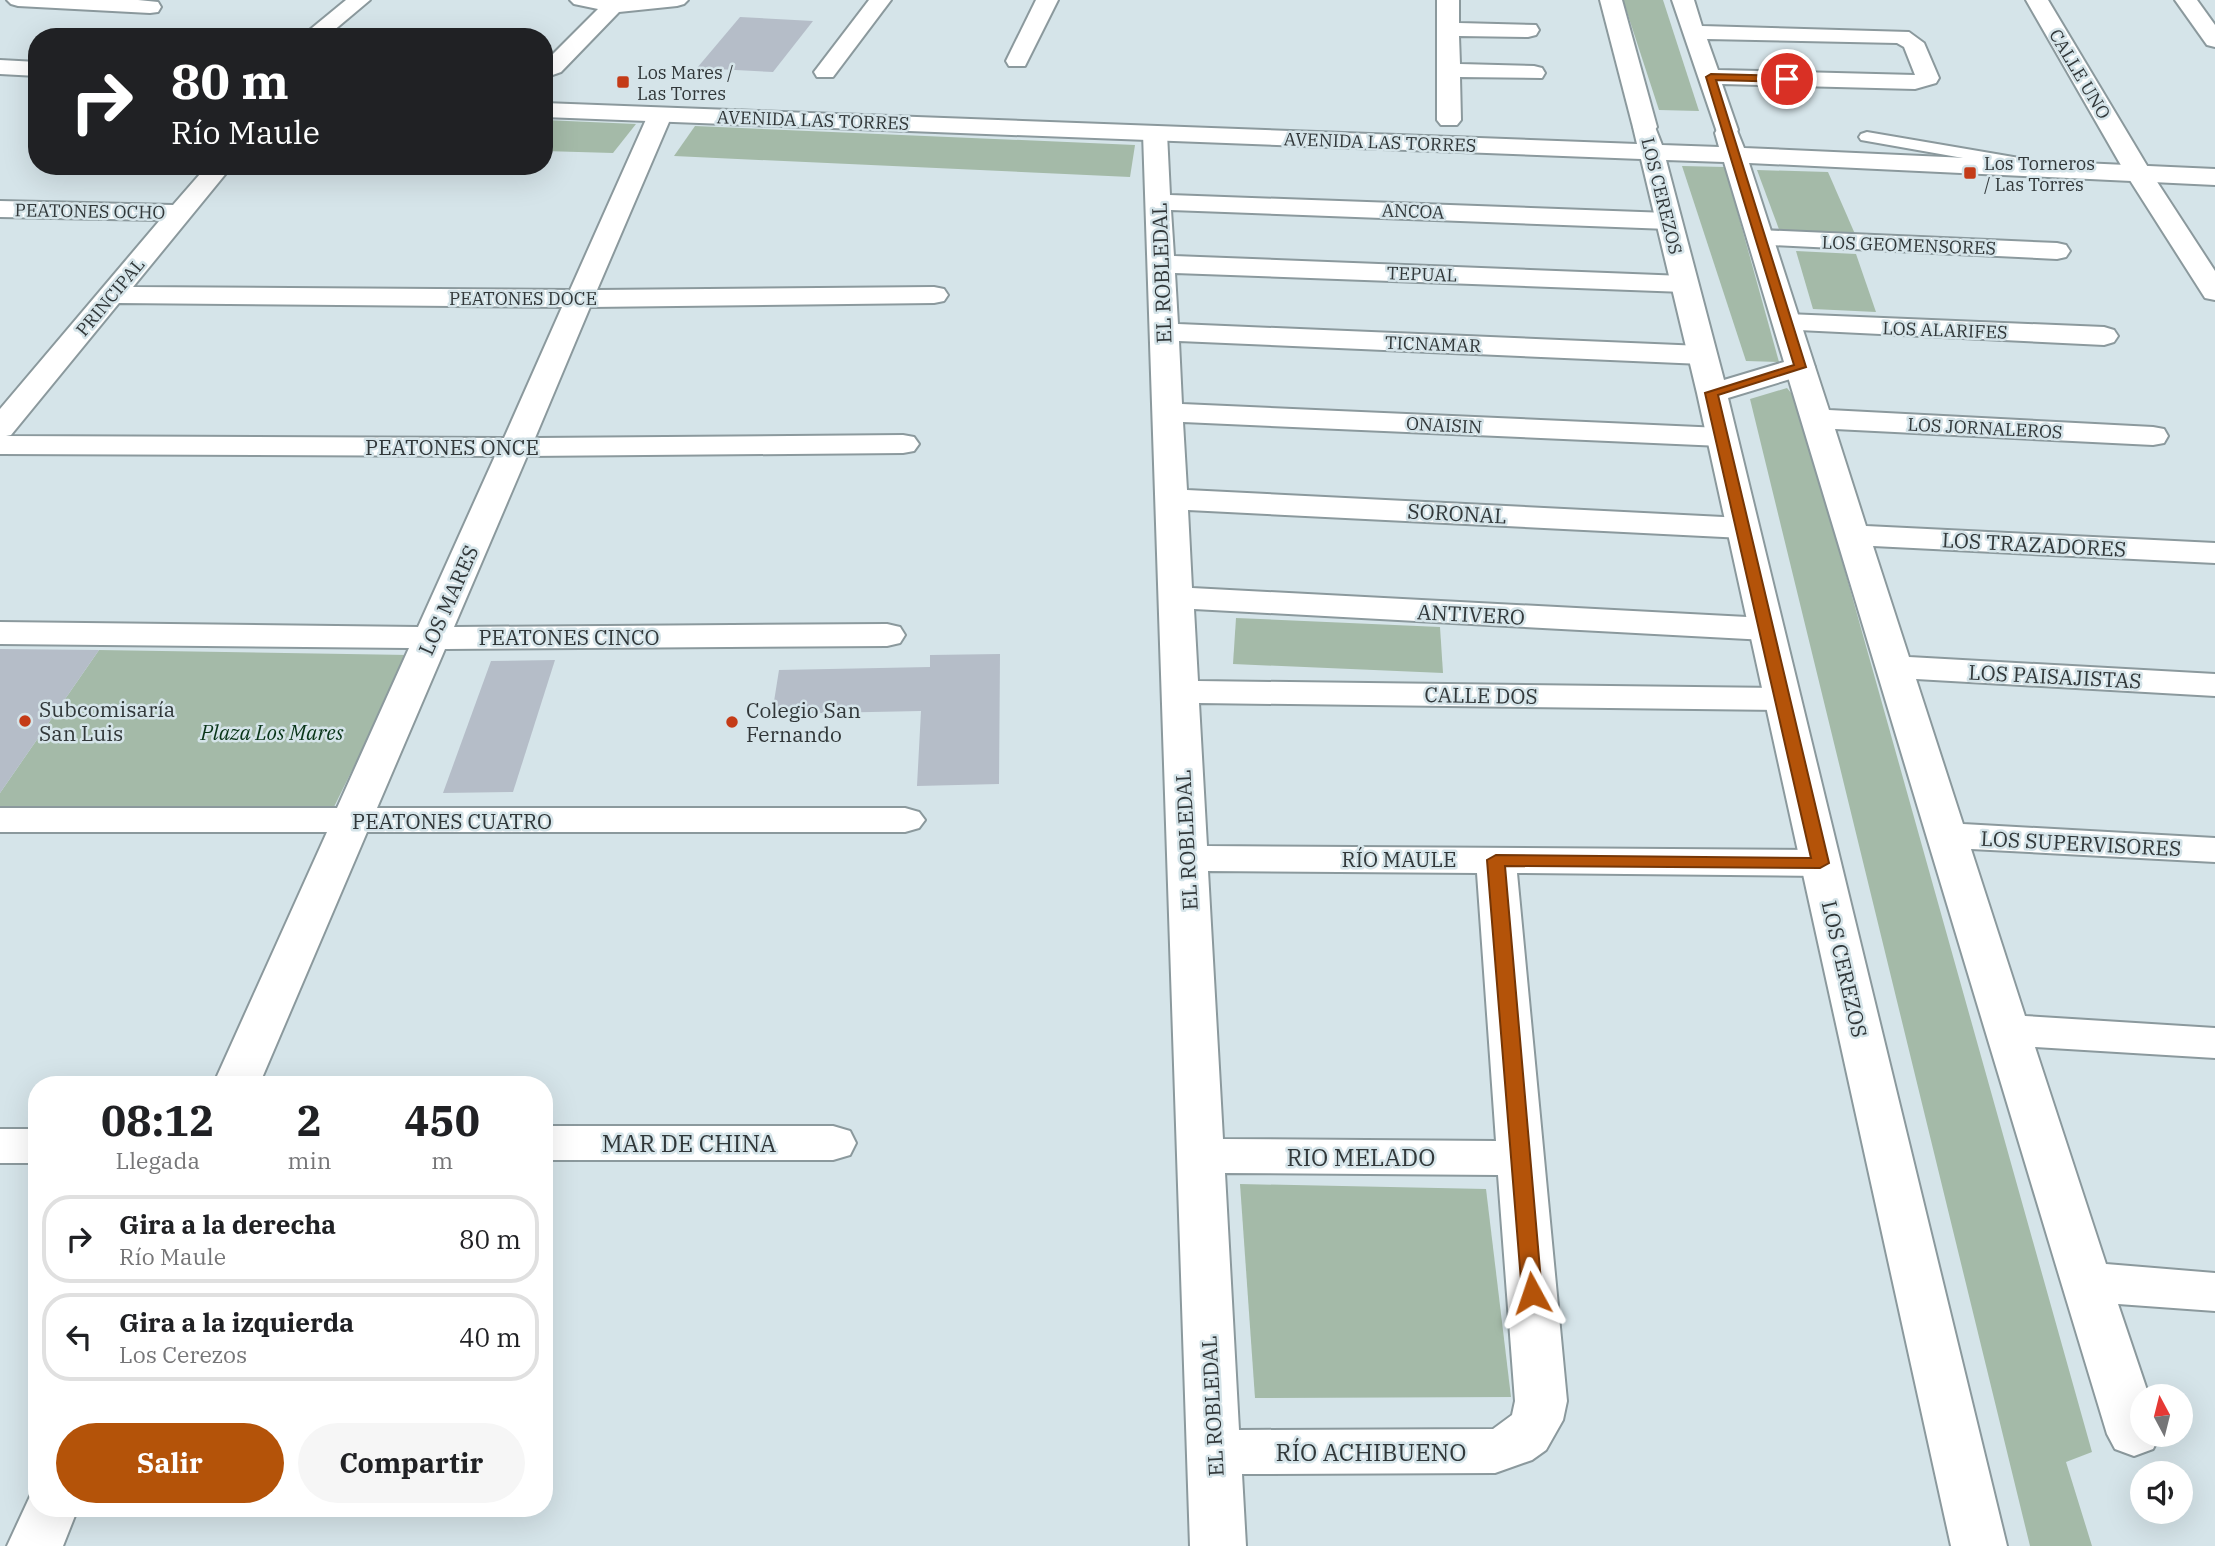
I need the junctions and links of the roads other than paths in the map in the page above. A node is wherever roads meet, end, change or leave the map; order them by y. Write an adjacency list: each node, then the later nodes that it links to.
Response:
1 (18, 0): 12 (street)
2 (359, 0): 14 (street)
3 (581, 0): 13 (street)
4 (677, 0): 13 (street)
5 (880, 0): 23 (street)
6 (1047, 0): 19 (street)
7 (1448, 0): 15 (street)
8 (1611, 0): 35 (street, LOS CEREZOS)
9 (1683, 0): 17 (street)
10 (2037, 0): 41 (street, CALLE UNO)
11 (2186, 0): 18 (street)
12 (149, 7)
13 (612, 7): 26 (street)
14 (323, 28)
15 (1448, 29): 16 (street); 22 (street)
16 (1528, 30)
17 (1695, 32): 25 (street); 25 (street)
18 (2215, 40)
19 (1017, 61)
20 (0, 67): 21 (street)
21 (28, 69)
22 (1448, 70): 24 (street); 32 (street)
23 (825, 72)
24 (1534, 73)
25 (1711, 77): 37 (street)
26 (555, 79)
27 (730, 94): 30 (street)
28 (553, 110): 29 (street, AVENIDA LAS TORRES)
29 (660, 115): 30 (street, AVENIDA LAS TORRES); 60 (street, LOS MARES)
30 (712, 116): 34 (street, AVENIDA LAS TORRES)
31 (1421, 119): 32 (street, AVENIDA LAS TORRES)
32 (1449, 120): 33 (street, AVENIDA LAS TORRES)
33 (1475, 121)
34 (1155, 133): 35 (street, AVENIDA LAS TORRES); 47 (street, EL ROBLEDAL)
35 (1645, 133): 37 (street, AVENIDA LAS TORRES); 50 (street, LOS CEREZOS)
36 (1842, 135): 38 (street)
37 (1727, 136): 43 (street, AVENIDA LAS TORRES); 51 (street)
38 (1867, 137): 39 (street); 43 (lane)
39 (2043, 144)
40 (2097, 147): 41 (street)
41 (2124, 148): 42 (street); 44 (street, CALLE UNO)
42 (2150, 149)
43 (2057, 170): 44 (street, AVENIDA LAS TORRES)
44 (2139, 174): 46 (street, AVENIDA LAS TORRES); 52 (street, CALLE UNO)
45 (213, 175): 49 (street, PRINCIPAL)
46 (2215, 177)
47 (1158, 201): 50 (street, ANCOA); 55 (street, EL ROBLEDAL)
48 (0, 209): 49 (street, PEATONES OCHO)
49 (181, 213): 58 (street, PRINCIPAL)
50 (1668, 221): 56 (street, LOS CEREZOS)
51 (1760, 238): 53 (street, LOS GEOMENSORES); 61 (street)
52 (2188, 249): 54 (street); 57 (street, CALLE UNO)
53 (2057, 251)
54 (2215, 251)
55 (1161, 264): 56 (street, TEPUAL); 62 (street, EL ROBLEDAL)
56 (1684, 284): 65 (street, LOS CEREZOS)
57 (2215, 292)
58 (112, 295): 60 (street, PEATONES DOCE); 68 (street, PRINCIPAL)
59 (934, 295): 60 (street, PEATONES DOCE)
60 (580, 298): 73 (street, LOS MARES)
61 (1787, 323): 63 (street, LOS ALARIFES); 64 (street)
62 (1164, 332): 65 (street, TICNAMAR); 66 (street, EL ROBLEDAL)
63 (2104, 336)
64 (1800, 367): 65 (street); 67 (street)
65 (1707, 374): 70 (street, LOS CEREZOS)
66 (1167, 412): 70 (street, ONAISIN); 74 (street, EL ROBLEDAL)
67 (1817, 419): 69 (street, LOS JORNALEROS); 76 (street)
68 (0, 428)
69 (2153, 436)
70 (1721, 437): 75 (street, LOS CEREZOS)
71 (903, 444): 73 (street, PEATONES ONCE)
72 (0, 445): 73 (street, PEATONES ONCE)
73 (515, 447): 82 (street, LOS MARES)
74 (1172, 499): 75 (street, SORONAL); 78 (street, EL ROBLEDAL)
75 (1743, 528): 79 (street, LOS CEREZOS)
76 (1853, 536): 77 (street, LOS TRAZADORES); 83 (street)
77 (2215, 552)
78 (1176, 598): 79 (street, ANTIVERO); 85 (street, EL ROBLEDAL)
79 (1766, 629): 86 (street, LOS CEREZOS)
80 (0, 633): 82 (street, PEATONES CINCO)
81 (887, 635): 82 (street, PEATONES CINCO)
82 (432, 638): 89 (street, LOS MARES)
83 (1894, 667): 84 (street, LOS PAISAJISTAS); 90 (street)
84 (2215, 685)
85 (1180, 692): 86 (street, CALLE DOS); 92 (street, EL ROBLEDAL)
86 (1783, 699): 94 (street, LOS CEREZOS)
87 (0, 820): 89 (street, PEATONES CUATRO)
88 (905, 820): 89 (street, PEATONES CUATRO)
89 (351, 822): 97 (street, LOS MARES)
90 (1946, 835): 91 (street, LOS SUPERVISORES); 95 (street)
91 (2215, 850)
92 (1187, 858): 93 (street, RÍO MAULE); 102 (street, EL ROBLEDAL)
93 (1496, 860): 94 (street, RÍO MAULE); 103 (street)
94 (1820, 863): 111 (street, LOS CEREZOS)
95 (2008, 1030): 96 (street); 104 (street)
96 (2215, 1043)
97 (240, 1076)
98 (553, 1143): 99 (street, MAR DE CHINA)
99 (833, 1143)
100 (0, 1146): 101 (street)
101 (28, 1146)
102 (1201, 1156): 103 (street, RIO MELADO); 107 (street, EL ROBLEDAL)
103 (1521, 1158): 107 (street, RÍO ACHIBUENO)
104 (2086, 1282): 105 (street); 106 (street)
105 (2215, 1292)
106 (2130, 1421)
107 (1214, 1452): 110 (street, EL ROBLEDAL)
108 (47, 1517): 109 (street)
109 (35, 1546)
110 (1218, 1546)
111 (1979, 1546)

